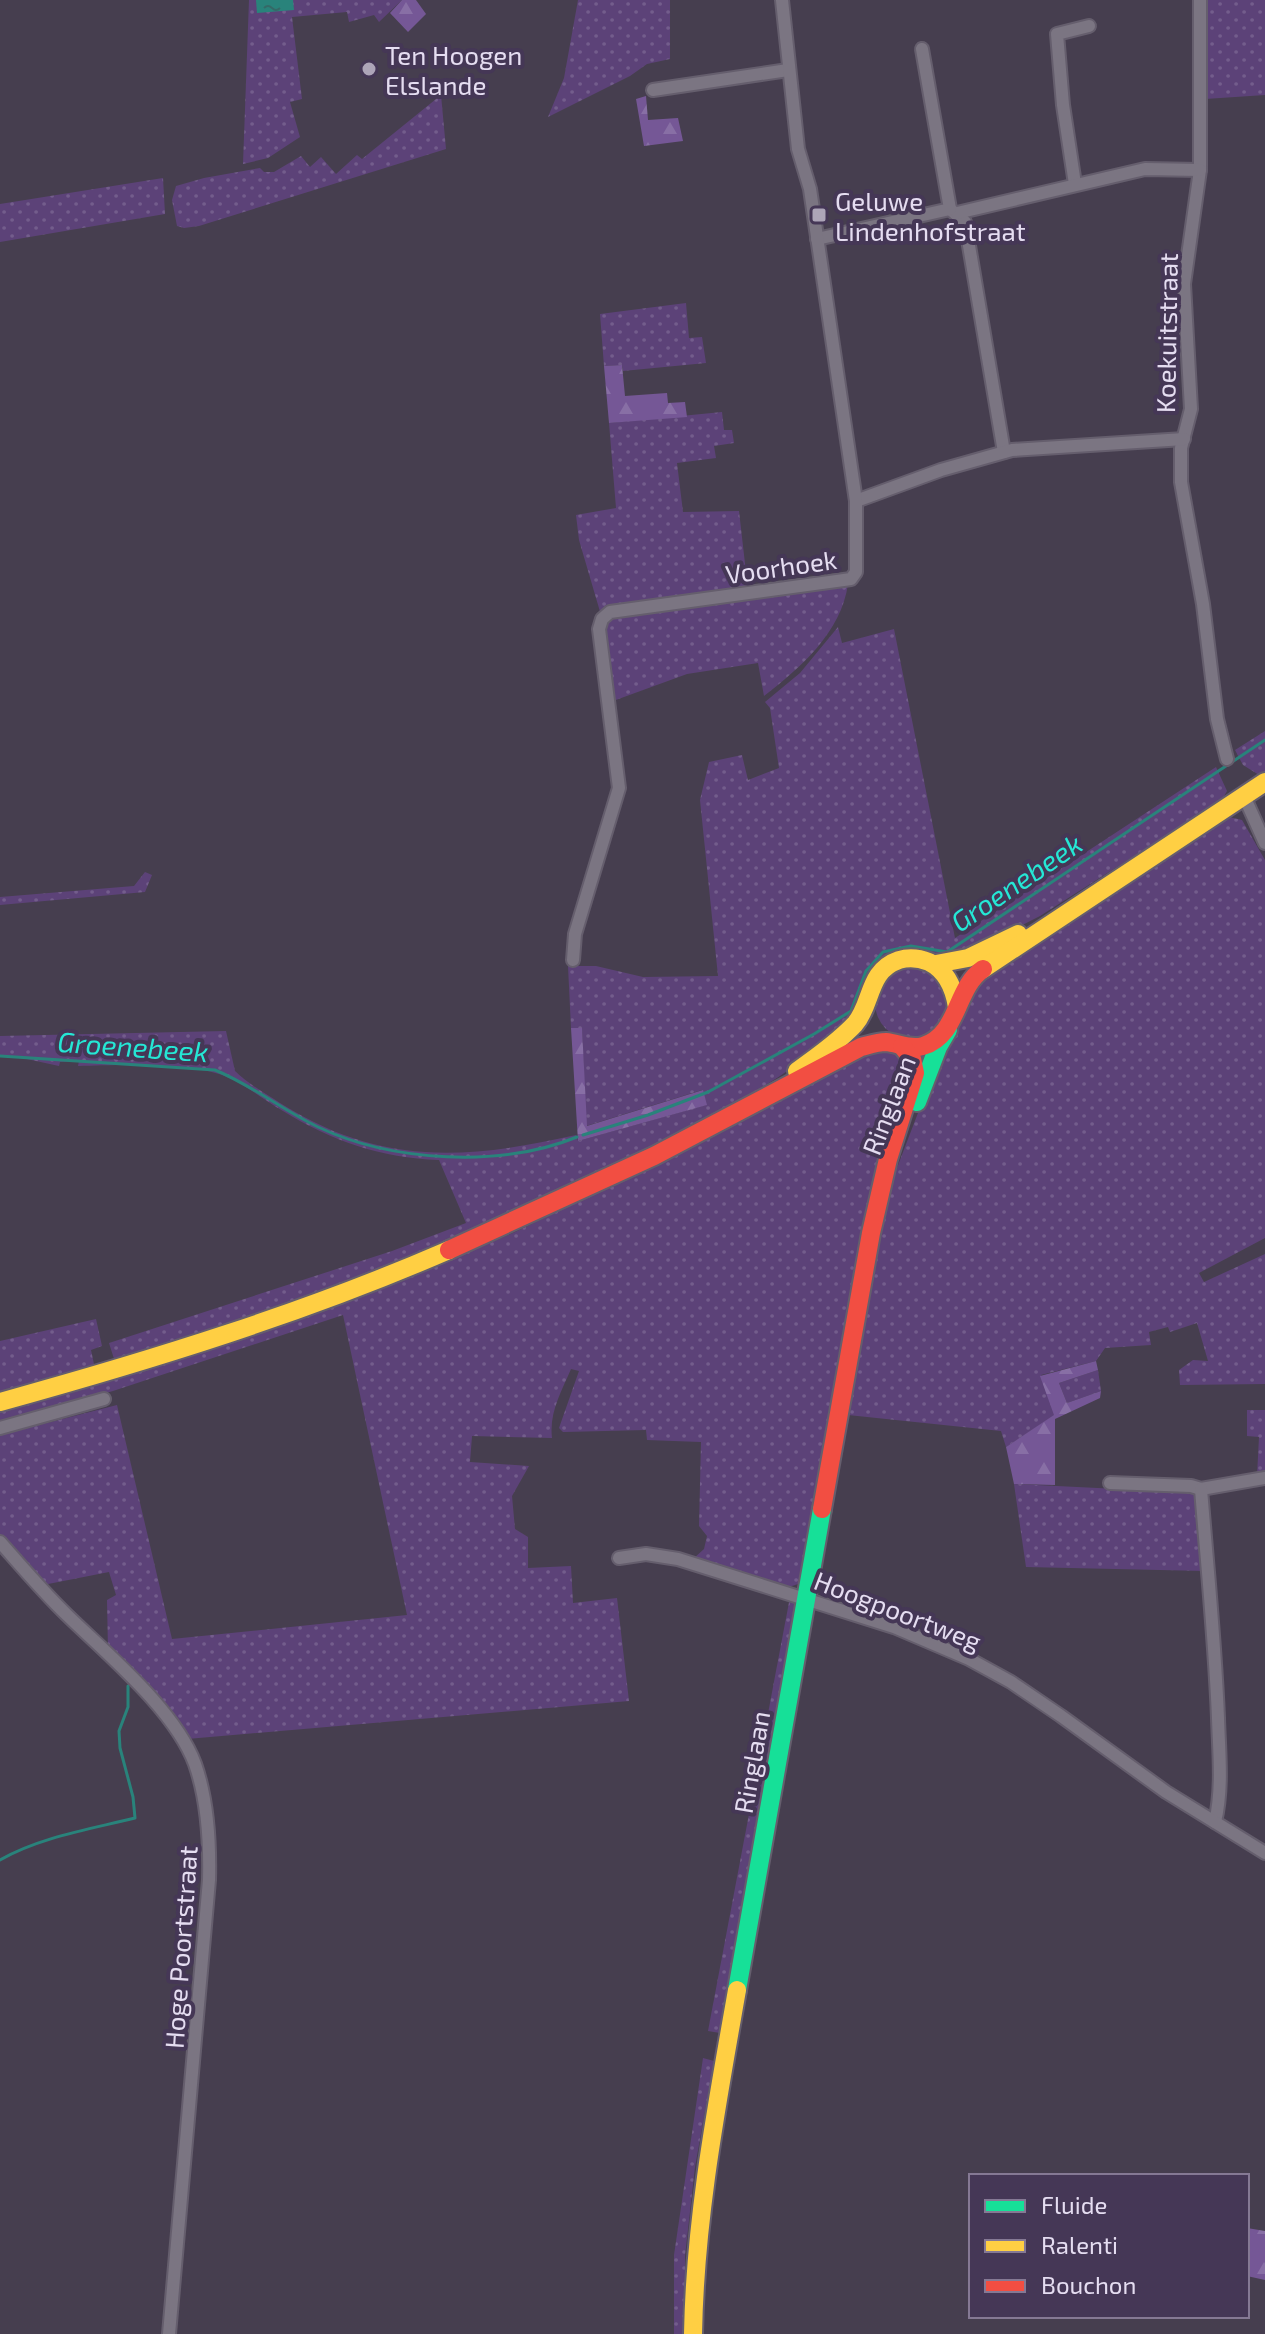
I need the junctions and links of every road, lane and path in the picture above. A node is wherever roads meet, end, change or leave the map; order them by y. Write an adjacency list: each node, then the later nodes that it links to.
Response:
1 (782, 0): 5 (street, Voorhoek)
2 (1200, 0): 7 (street, Koekuitstraat)
3 (1089, 26): 8 (street)
4 (922, 49): 9 (street)
5 (788, 70): 6 (street); 10 (street, Voorhoek)
6 (653, 90)
7 (1200, 170): 8 (street); 11 (street, Koekuitstraat)
8 (1075, 184): 9 (street)
9 (954, 211): 10 (street); 12 (street)
10 (817, 239): 13 (street, Voorhoek)
11 (1184, 439): 12 (street); 14 (street, Koekuitstraat)
12 (1004, 452): 13 (street)
13 (856, 501): 19 (street, Voorhoek)
14 (1227, 759)
15 (1265, 782): 16 (main road)
16 (1244, 796): 17 (street); 18 (main road)
17 (1265, 843)
18 (1091, 896): 20 (main road); 22 (main road, Ringlaan)
19 (573, 960)
20 (936, 964): 21 (main road); 22 (main road)
21 (868, 995): 23 (main road); 24 (main road)
22 (953, 1019): 23 (main road); 25 (main road, Ringlaan)
23 (897, 1045): 24 (main road); 25 (main road, Ringlaan)
24 (740, 1111): 27 (main road)
25 (878, 1201): 34 (main road, Ringlaan)
26 (104, 1399): 28 (street)
27 (0, 1402)
28 (0, 1428)
29 (1265, 1478): 31 (street)
30 (1110, 1483): 31 (street)
31 (1201, 1489): 35 (street)
32 (0, 1542): 37 (street, Hoge Poortstraat)
33 (619, 1558): 34 (street, Hoogpoortweg)
34 (806, 1599): 35 (street, Hoogpoortweg); 38 (main road, Ringlaan)
35 (1215, 1822): 36 (street, Hoogpoortweg)
36 (1265, 1853)
37 (169, 2334)
38 (693, 2334)

